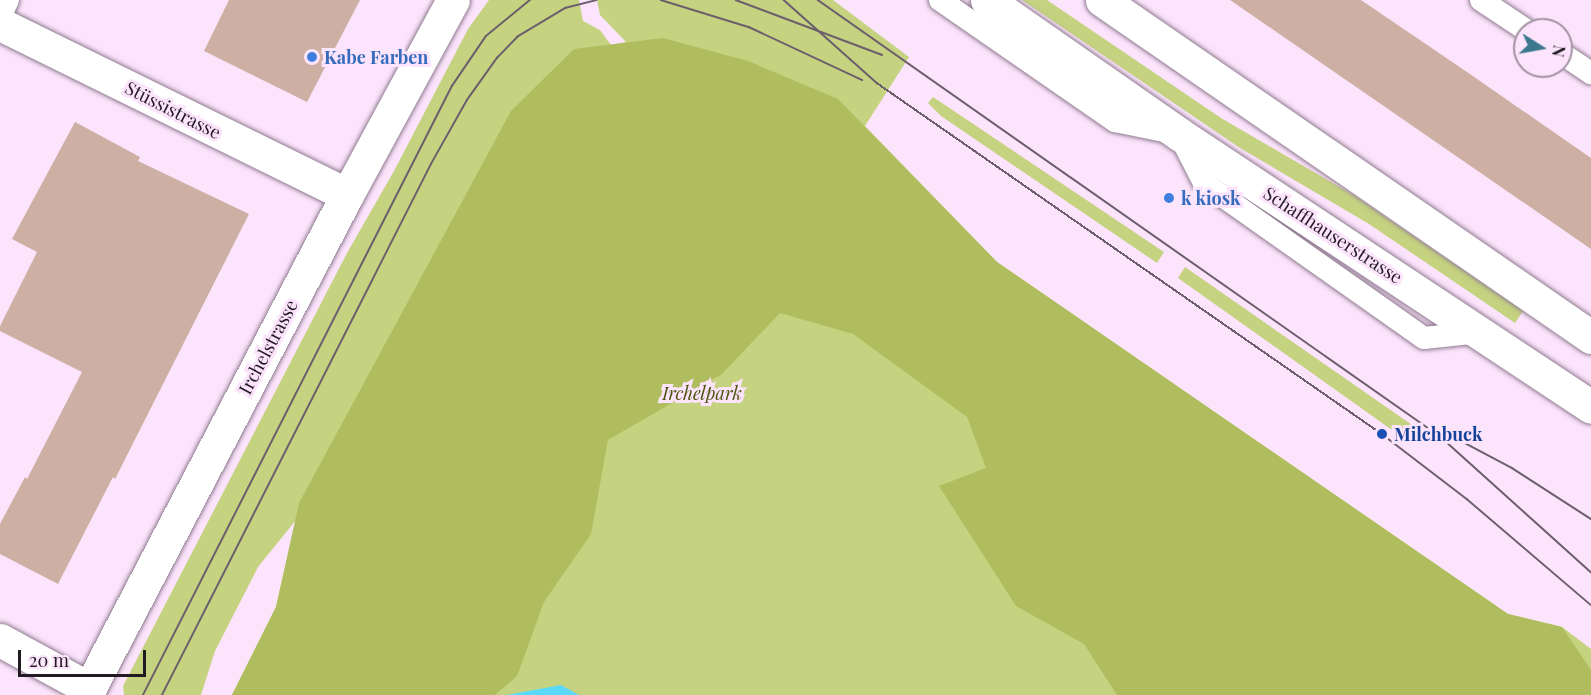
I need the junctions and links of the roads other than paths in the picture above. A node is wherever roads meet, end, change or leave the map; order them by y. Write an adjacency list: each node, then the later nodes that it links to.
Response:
1 (8, 0): 7 (lane)
2 (453, 0): 13 (street, Irchelstrasse)
3 (940, 0): 12 (lane)
4 (987, 0): 12 (street, Schaffhauserstrasse)
5 (1102, 0): 14 (street)
6 (1481, 0): 8 (lane)
7 (0, 17)
8 (1513, 21)
9 (0, 24): 13 (street, Stüssistrasse)
10 (1573, 61): 11 (lane)
11 (1591, 73)
12 (1179, 134): 15 (street, Schaffhauserstrasse)
13 (347, 195): 17 (street, Irchelstrasse)
14 (1591, 338)
15 (1591, 406)
16 (0, 640): 17 (street)
17 (88, 692)

